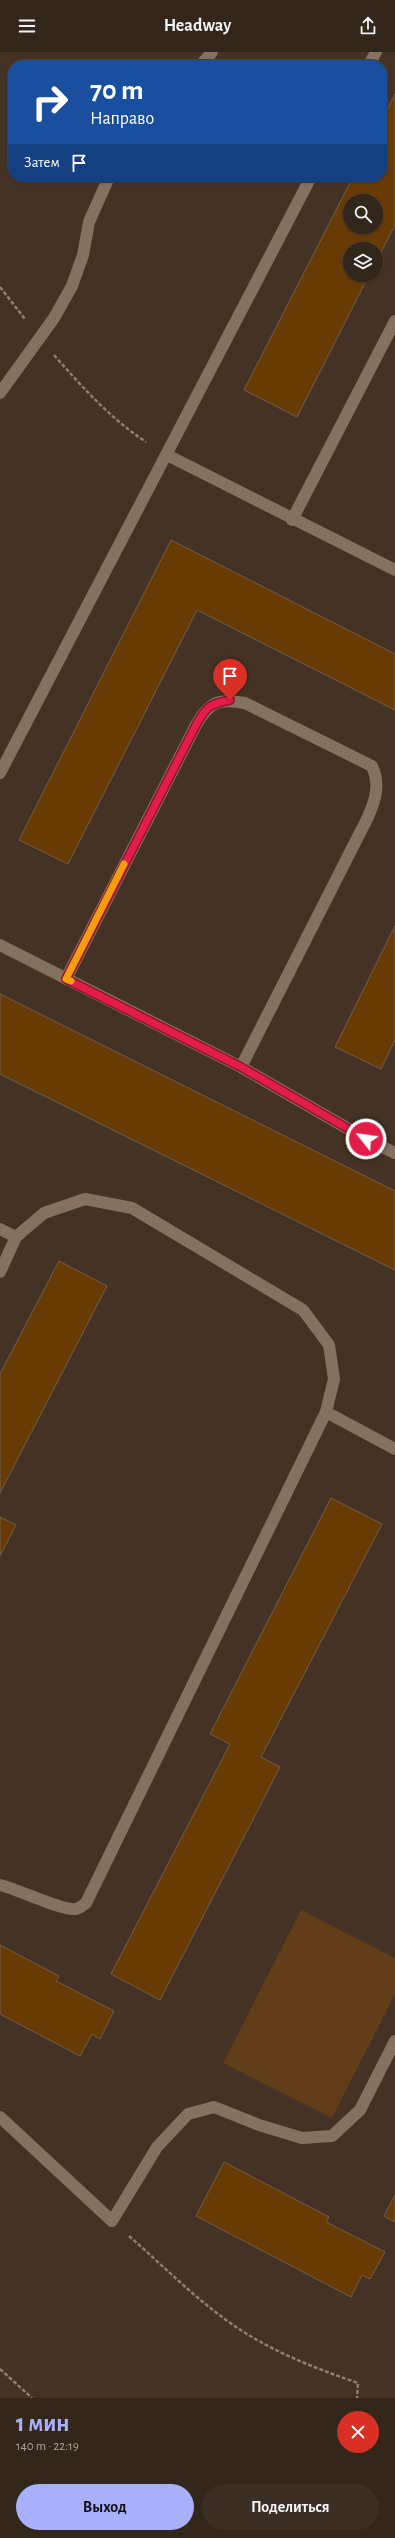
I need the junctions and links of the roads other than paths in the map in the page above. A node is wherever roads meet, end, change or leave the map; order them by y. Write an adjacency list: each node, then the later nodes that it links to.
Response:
1 (212, 52): 2 (lane)
2 (206, 60)
3 (107, 182): 6 (lane)
4 (308, 182): 7 (lane)
5 (395, 321): 8 (lane)
6 (0, 393)
7 (167, 455): 8 (lane); 10 (lane)
8 (292, 520): 9 (lane)
9 (395, 570)
10 (0, 772)
11 (0, 945): 12 (lane)
12 (66, 979): 13 (lane); 13 (lane)
13 (241, 1067): 14 (lane)
14 (395, 1153)
15 (0, 1229): 16 (lane)
16 (16, 1237): 17 (lane); 18 (lane)
17 (0, 1272)
18 (326, 1412): 19 (lane); 20 (lane)
19 (395, 1449)
20 (0, 1885)
21 (395, 2041): 22 (lane)
22 (0, 2117)

